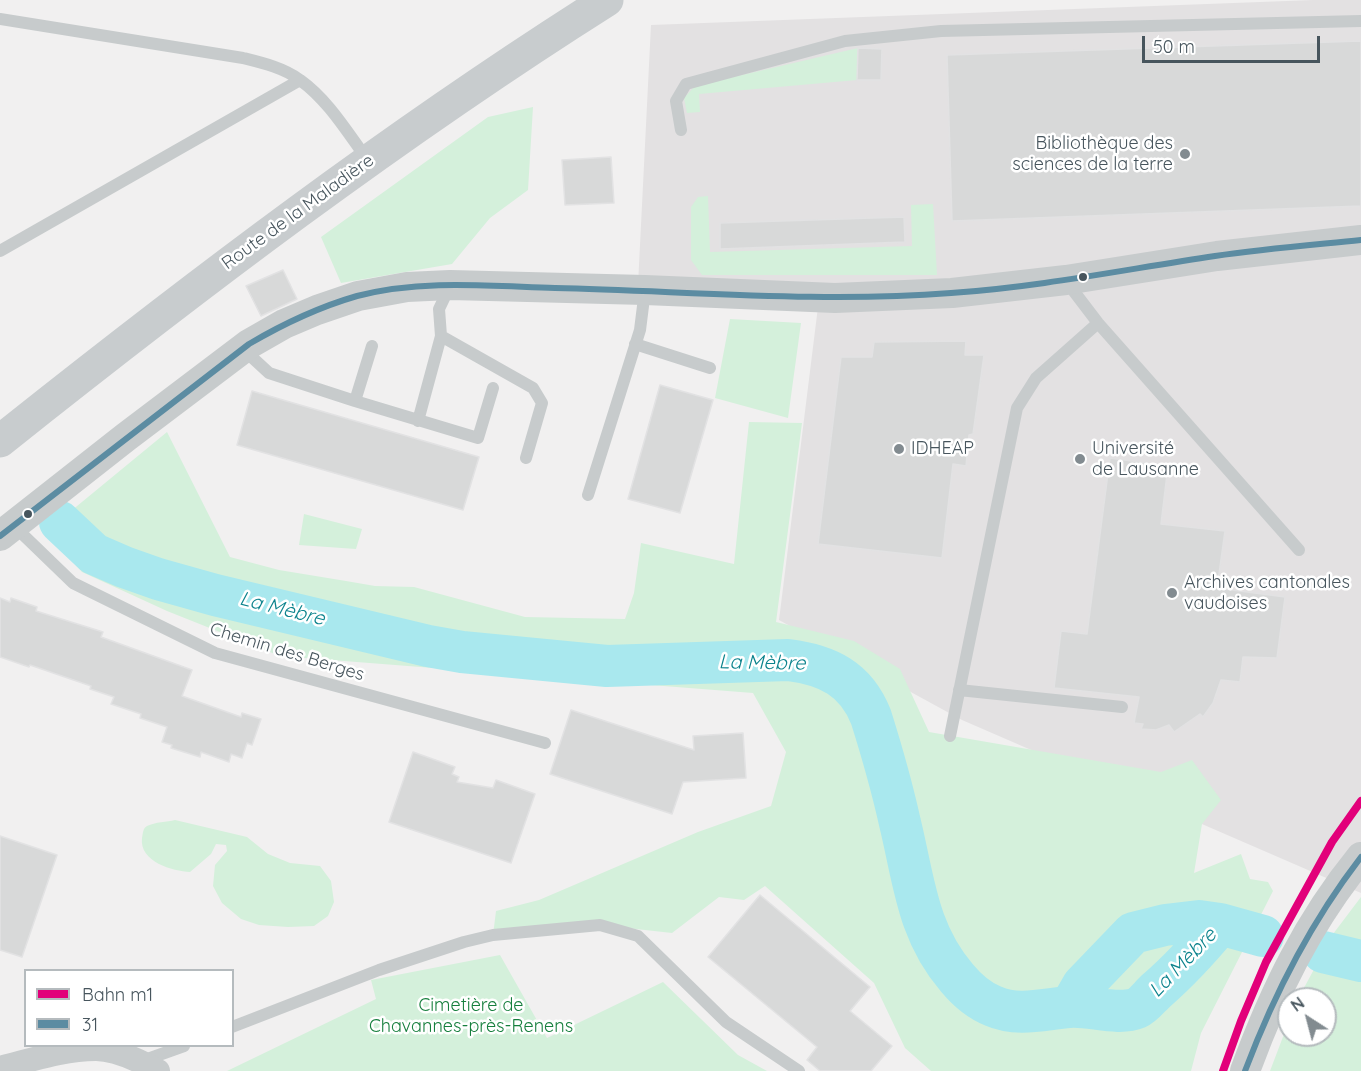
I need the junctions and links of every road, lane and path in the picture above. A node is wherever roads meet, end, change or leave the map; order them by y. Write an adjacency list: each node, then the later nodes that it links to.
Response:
1 (607, 0): 6 (main road, Route de la Maladière)
2 (0, 19): 4 (lane)
3 (1361, 21): 5 (lane)
4 (300, 80): 6 (lane); 8 (lane)
5 (681, 130)
6 (368, 160): 21 (main road, Route de la Maladière)
7 (1361, 240): 9 (street)
8 (0, 251)
9 (1065, 280): 11 (street); 12 (lane)
10 (450, 285): 11 (street); 13 (lane); 16 (street)
11 (645, 290): 14 (lane)
12 (1098, 323): 25 (lane); 26 (lane)
13 (441, 336): 20 (lane); 22 (lane)
14 (635, 344): 17 (lane); 23 (lane)
15 (372, 346): 19 (lane)
16 (243, 349): 19 (lane); 24 (street)
17 (710, 368)
18 (493, 388): 20 (lane)
19 (355, 401): 20 (lane)
20 (418, 421)
21 (0, 441)
22 (526, 458)
23 (588, 495)
24 (7, 531): 29 (lane, Chemin des Berges)
25 (1299, 550)
26 (959, 690): 27 (lane); 28 (lane)
27 (1122, 707)
28 (950, 736)
29 (545, 742)
30 (1361, 857): 36 (street)
31 (234, 1026): 35 (lane)
32 (182, 1047): 33 (lane)
33 (149, 1066): 34 (street)
34 (0, 1068)
35 (799, 1071)
36 (1245, 1071)

